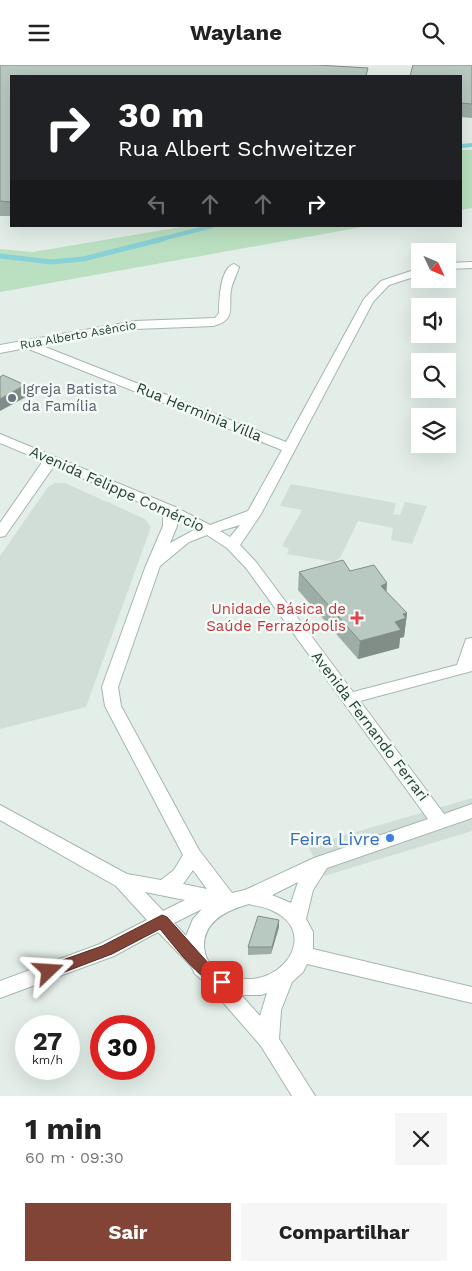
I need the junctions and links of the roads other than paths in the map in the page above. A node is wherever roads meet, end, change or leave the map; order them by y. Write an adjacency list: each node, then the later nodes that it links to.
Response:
1 (472, 265): 2 (street)
2 (456, 266)
3 (234, 267): 5 (street, Rua Alberto Asêncio)
4 (411, 274): 8 (street)
5 (26, 344): 6 (street, Rua Alberto Asêncio); 8 (street, Rua Herminia Villa)
6 (0, 349)
7 (0, 438): 9 (street, Avenida Felippe Comércio)
8 (289, 448): 11 (street)
9 (52, 460): 10 (street, Avenida Felippe Comércio); 13 (street)
10 (170, 510): 12 (street, Avenida Felippe Comércio); 15 (street)
11 (254, 513): 12 (street); 14 (street)
12 (209, 530): 14 (street, Avenida Felippe Comércio); 15 (street)
13 (0, 533)
14 (232, 545): 18 (street, Avenida Fernando Ferrari)
15 (152, 568): 22 (street)
16 (472, 643): 17 (street)
17 (468, 667): 18 (street)
18 (350, 698): 21 (street, Avenida Fernando Ferrari)
19 (472, 811): 21 (street)
20 (0, 812): 24 (street)
21 (439, 821): 23 (street)
22 (192, 855): 25 (street); 27 (street)
23 (321, 863): 26 (street); 28 (street)
24 (123, 881): 25 (street); 29 (street)
25 (165, 888): 27 (street)
26 (249, 897): 27 (street); 28 (street)
27 (218, 898): 29 (street); 31 (street)
28 (297, 918): 30 (street)
29 (162, 921): 31 (street); 33 (street)
30 (303, 955): 32 (street); 34 (street)
31 (206, 969): 32 (street); 35 (street)
32 (283, 979): 35 (street)
33 (0, 990)
34 (472, 995)
35 (268, 1040): 36 (street)
36 (304, 1096)

